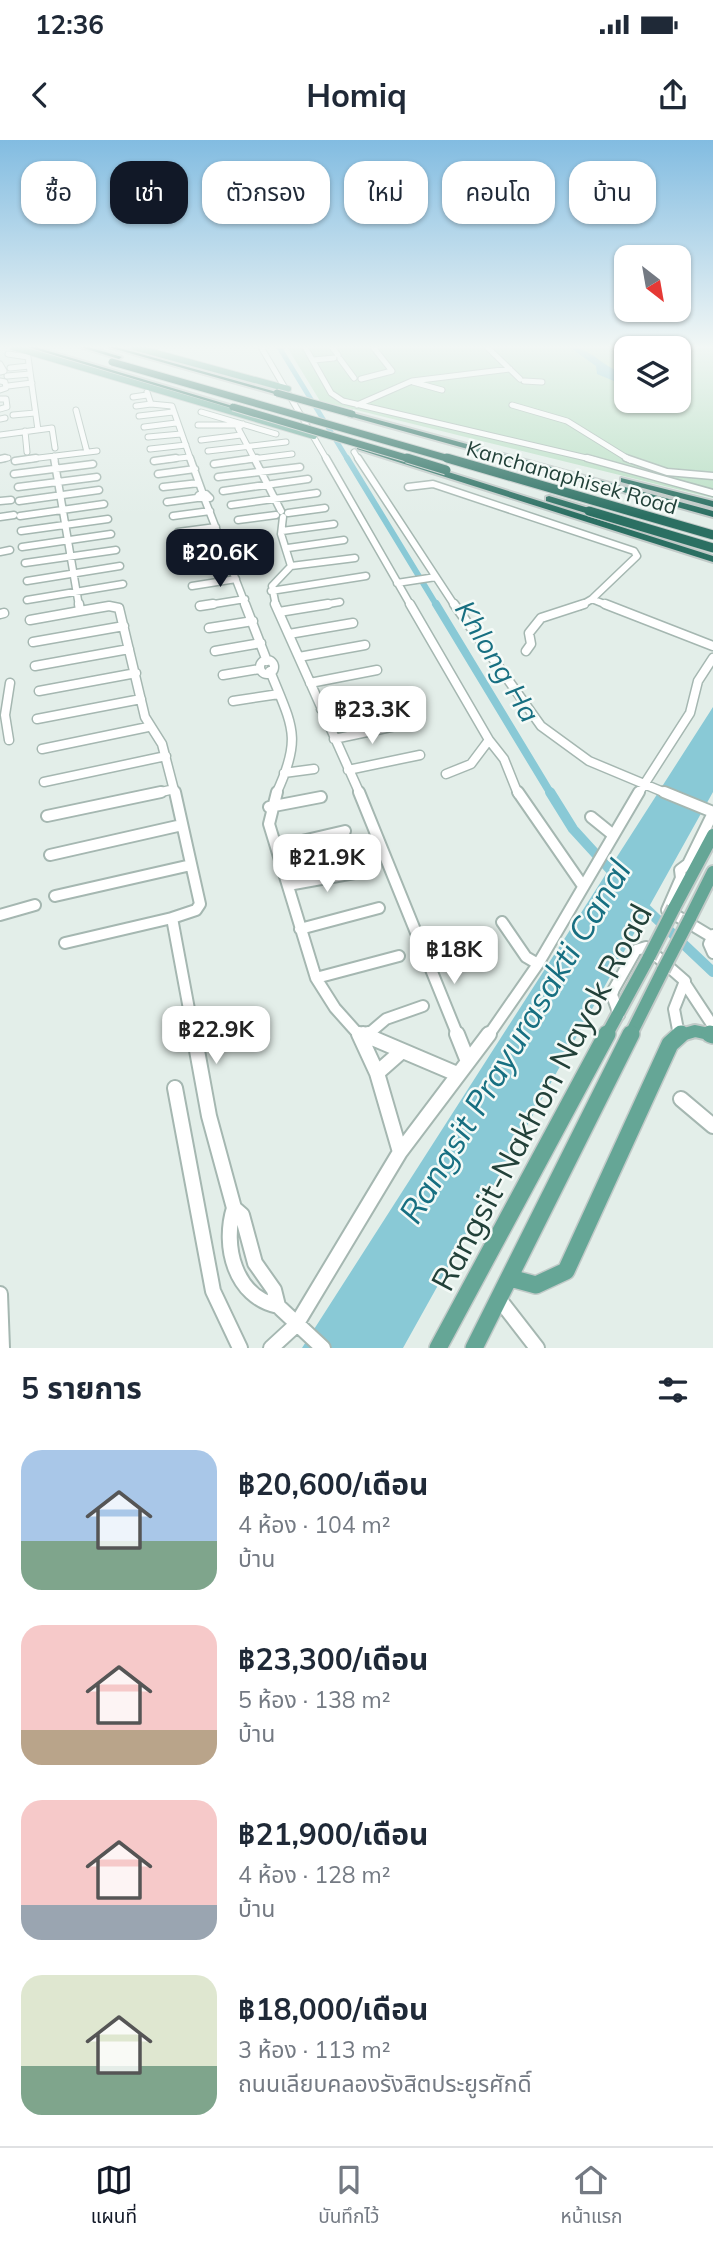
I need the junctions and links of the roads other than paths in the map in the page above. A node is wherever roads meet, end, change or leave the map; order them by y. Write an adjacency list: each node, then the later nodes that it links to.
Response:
1 (34, 403): 16 (street)
2 (177, 403): 13 (street)
3 (204, 403): 19 (main road)
4 (220, 403): 29 (highway, bridge)
5 (256, 403): 100 (highway, Kanchanaphisek Road, bridge)
6 (282, 403): 94 (highway, Kanchanaphisek Road)
7 (297, 403): 29 (street)
8 (313, 403): 26 (highway, bridge)
9 (150, 404): 12 (street); 13 (street)
10 (357, 404): 73 (street)
11 (512, 405): 59 (street)
12 (136, 406)
13 (171, 407): 18 (street); 20 (street)
14 (76, 410): 42 (street)
15 (201, 412): 21 (street)
16 (35, 413): 17 (street); 24 (street)
17 (13, 415)
18 (139, 416)
19 (254, 418): 21 (street); 29 (main road)
20 (176, 423): 23 (street); 27 (street)
21 (243, 424): 22 (street); 28 (street); 31 (street)
22 (198, 425)
23 (144, 427)
24 (38, 430): 25 (street); 37 (street)
25 (25, 431): 30 (street); 41 (street)
26 (418, 431): 84 (highway); 84 (highway)
27 (181, 434): 32 (street); 35 (street)
28 (276, 434)
29 (315, 434): 55 (highway, bridge); 124 (street)
30 (0, 435)
31 (241, 435): 33 (street); 36 (street)
32 (148, 437)
33 (201, 440)
34 (286, 442): 36 (street)
35 (186, 445): 38 (street); 46 (street)
36 (247, 447): 40 (street); 48 (street)
37 (55, 448)
38 (150, 449)
39 (97, 451): 42 (street)
40 (208, 451)
41 (27, 452)
42 (86, 452): 45 (street)
43 (354, 452): 121 (street)
44 (292, 454): 48 (street)
45 (54, 456): 47 (street); 53 (street)
46 (189, 457): 49 (street); 54 (street)
47 (0, 459)
48 (253, 459): 51 (street); 56 (street)
49 (154, 461)
50 (93, 464): 53 (street)
51 (214, 464)
52 (300, 467): 56 (street)
53 (56, 469): 57 (street); 64 (street)
54 (195, 469): 58 (street); 65 (street)
55 (443, 471): 62 (highway); 105 (highway, bridge)
56 (260, 472): 61 (street); 66 (street)
57 (14, 474)
58 (158, 474)
59 (713, 476)
60 (96, 477): 64 (street)
61 (218, 477)
62 (455, 478): 105 (highway); 113 (highway)
63 (308, 480): 66 (street)
64 (58, 482): 67 (street); 74 (street)
65 (199, 483): 68 (street); 75 (street)
66 (267, 485): 71 (street); 76 (street)
67 (19, 487)
68 (163, 487)
69 (408, 487): 129 (street)
70 (99, 490): 74 (street)
71 (223, 491)
72 (317, 493): 76 (street)
73 (713, 494)
74 (60, 495): 78 (street); 85 (street)
75 (202, 497): 80 (street); 86 (street)
76 (275, 499): 82 (street); 87 (street)
77 (11, 500): 79 (street)
78 (19, 501)
79 (0, 502)
80 (167, 502)
81 (104, 504): 85 (street)
82 (231, 505)
83 (326, 508): 87 (street)
84 (713, 509)
85 (63, 510): 89 (street); 93 (street)
86 (210, 511): 88 (street); 95 (street)
87 (282, 514): 91 (street); 97 (street)
88 (173, 516)
89 (0, 517)
90 (108, 519): 93 (street)
91 (238, 520)
92 (334, 524): 97 (street)
93 (65, 525): 96 (street); 101 (street)
94 (713, 526)
95 (216, 527): 98 (street); 103 (street)
96 (21, 531)
97 (282, 531): 106 (street)
98 (178, 532)
99 (111, 534): 101 (street)
100 (713, 535)
101 (67, 540): 104 (street); 111 (street)
102 (344, 540): 106 (street)
103 (222, 543): 107 (street); 114 (street)
104 (22, 547)
105 (713, 547)
106 (288, 548): 117 (street)
107 (182, 549)
108 (10, 550): 110 (street)
109 (116, 550): 111 (street)
110 (0, 552)
111 (70, 557): 115 (street); 119 (street)
112 (355, 558): 117 (street)
113 (713, 559)
114 (228, 561): 118 (street); 122 (street)
115 (25, 564)
116 (120, 566): 119 (street)
117 (291, 566): 127 (street)
118 (187, 567)
119 (73, 574): 123 (street); 128 (street)
120 (366, 576): 127 (street)
121 (434, 578): 124 (street); 179 (street)
122 (236, 579): 126 (street); 131 (street)
123 (27, 581)
124 (398, 582): 170 (street)
125 (123, 584): 128 (street)
126 (192, 586)
127 (271, 591): 135 (street)
128 (76, 592): 130 (street); 134 (street)
129 (592, 599): 145 (street); 148 (street)
130 (27, 600)
131 (244, 600): 133 (street); 137 (street)
132 (341, 602): 135 (street)
133 (200, 606)
134 (80, 611): 136 (street); 139 (street)
135 (279, 612): 141 (street)
136 (30, 620)
137 (253, 621): 140 (street); 143 (street)
138 (353, 623): 141 (street)
139 (124, 626): 142 (street); 146 (street)
140 (209, 628)
141 (289, 634): 149 (street)
142 (33, 642)
143 (261, 643): 147 (street); 152 (street)
144 (365, 645): 149 (street)
145 (713, 646)
146 (130, 649): 151 (street); 154 (street)
147 (215, 651)
148 (526, 651)
149 (299, 657): 156 (street)
150 (713, 658): 179 (street)
151 (35, 666)
152 (269, 666): 155 (street); 159 (street)
153 (377, 670): 156 (street)
154 (136, 673): 158 (street); 161 (street)
155 (223, 675)
156 (310, 682): 163 (street)
157 (10, 683): 164 (street)
158 (38, 691)
159 (279, 694): 162 (street); 176 (street)
160 (391, 696): 163 (street)
161 (141, 699): 165 (street); 167 (street)
162 (233, 701)
163 (321, 709): 168 (street)
164 (2, 715): 169 (street)
165 (37, 719)
166 (405, 724): 168 (street)
167 (148, 727): 171 (street); 173 (street)
168 (334, 739): 175 (street)
169 (9, 740)
170 (489, 740): 177 (street); 195 (street)
171 (41, 749)
172 (420, 755): 175 (street)
173 (166, 756): 178 (street); 180 (street)
174 (314, 769): 176 (street)
175 (348, 770): 218 (street)
176 (285, 773): 182 (street)
177 (446, 774)
178 (44, 782)
179 (648, 784): 183 (street); 188 (street)
180 (174, 789): 184 (street); 186 (street)
181 (321, 797): 182 (street)
182 (269, 807): 190 (street)
183 (712, 812): 204 (street)
184 (47, 816)
185 (591, 817): 188 (street)
186 (182, 825): 191 (street); 192 (street)
187 (345, 831): 190 (street)
188 (612, 835): 195 (street)
189 (713, 835): 212 (main road, Rangsit-Nakhon Nayok Road, bridge)
190 (276, 847): 196 (street)
191 (50, 855)
192 (191, 865): 197 (street); 201 (street)
193 (360, 872): 196 (street)
194 (713, 872): 225 (main road, Rangsit-Nakhon Nayok Road, bridge)
195 (585, 882): 208 (street)
196 (288, 885): 203 (street)
197 (55, 896)
198 (34, 905): 200 (street)
199 (379, 908): 203 (street)
200 (0, 915)
201 (172, 918): 205 (street); 228 (street)
202 (502, 922): 208 (street)
203 (300, 929): 209 (street)
204 (712, 936): 206 (street)
205 (65, 943)
206 (713, 953)
207 (400, 956): 209 (street)
208 (538, 964): 218 (street)
209 (316, 978): 214 (street)
210 (686, 985): 212 (street); 213 (street); 215 (street)
211 (423, 1006): 214 (street)
212 (619, 1015): 233 (main road, Rangsit-Nakhon Nayok Road)
213 (713, 1026)
214 (362, 1034): 217 (street); 219 (street)
215 (679, 1035): 216 (main road); 225 (main road)
216 (713, 1035)
217 (402, 1051): 219 (street); 220 (street)
218 (467, 1059): 220 (street)
219 (377, 1073): 224 (street)
220 (457, 1074): 224 (street)
221 (175, 1088): 230 (street)
222 (681, 1099): 223 (street)
223 (713, 1126)
224 (400, 1152): 228 (street)
225 (510, 1278): 227 (main road, Rangsit-Nakhon Nayok Road)
226 (0, 1294): 229 (street)
227 (499, 1299): 234 (main road, Rangsit-Nakhon Nayok Road); 235 (street)
228 (300, 1329): 231 (street); 232 (street)
229 (2, 1348)
230 (240, 1348)
231 (271, 1348)
232 (323, 1348)
233 (438, 1348)
234 (474, 1348)
235 (537, 1348)

